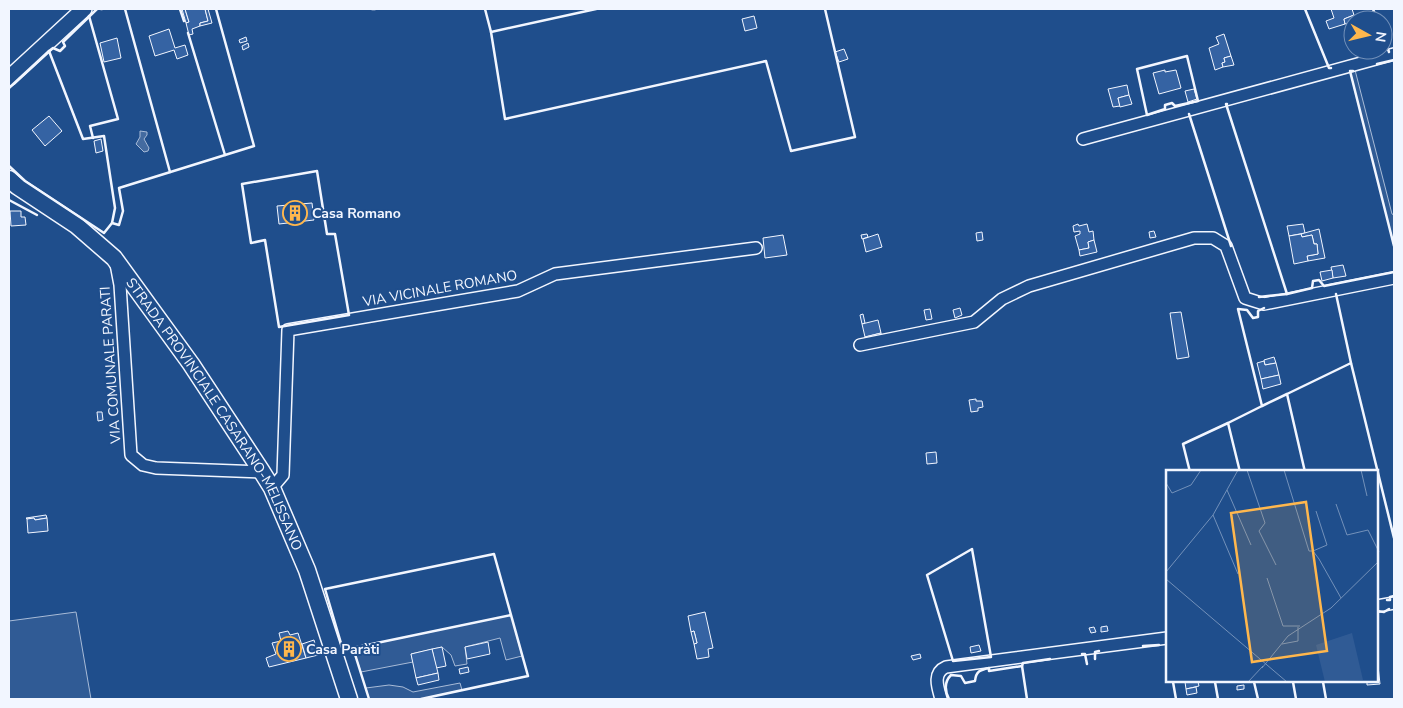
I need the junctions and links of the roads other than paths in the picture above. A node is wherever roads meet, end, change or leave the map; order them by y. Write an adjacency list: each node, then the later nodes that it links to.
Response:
1 (84, 9): 3 (street)
2 (1394, 54): 4 (street)
3 (9, 78)
4 (1083, 139)
5 (9, 179): 7 (main road, STRADA PROVINCIALE CASARANO-MELISSANO)
6 (756, 248): 11 (street, VIA VICINALE ROMANO)
7 (114, 258): 10 (main road, STRADA PROVINCIALE CASARANO-MELISSANO); 10 (street, VIA COMUNALE PARATI)
8 (1394, 278): 9 (street)
9 (860, 345)
10 (262, 472): 11 (main road, STRADA PROVINCIALE CASARANO-MELISSANO)
11 (272, 488): 15 (main road, STRADA PROVINCIALE CASARANO-MELISSANO)
12 (1394, 603): 13 (street)
13 (1378, 606)
14 (1166, 638): 16 (street)
15 (349, 699)
16 (941, 699)

